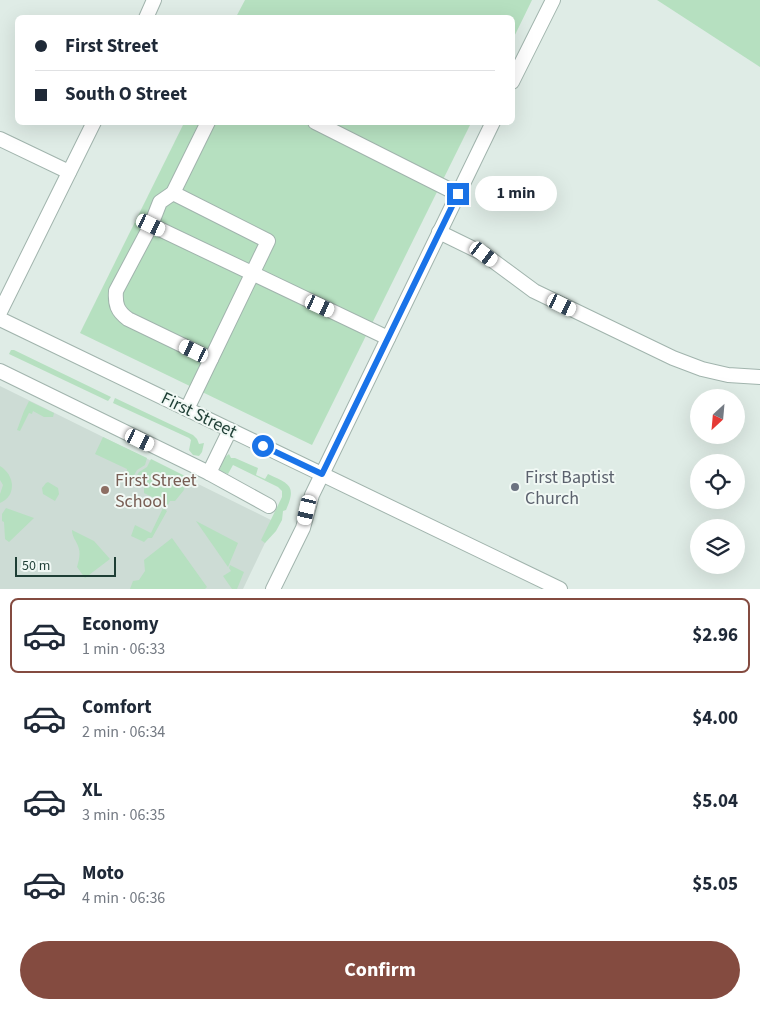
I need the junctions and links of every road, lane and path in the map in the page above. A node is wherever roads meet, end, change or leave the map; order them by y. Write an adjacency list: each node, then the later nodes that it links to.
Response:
1 (154, 0): 3 (street)
2 (548, 1): 4 (street)
3 (147, 15)
4 (515, 75)
5 (92, 125): 10 (street)
6 (207, 125): 11 (street)
7 (321, 125): 12 (street)
8 (492, 125): 12 (street)
9 (0, 139): 10 (street)
10 (69, 172): 16 (street)
11 (173, 193): 13 (street); 15 (street)
12 (458, 194): 14 (street)
13 (151, 225): 15 (street); 18 (street)
14 (439, 232): 17 (street); 20 (street)
15 (252, 274): 17 (street); 18 (street)
16 (1, 319): 21 (street, First Street)
17 (388, 338): 24 (street)
18 (211, 359): 21 (street)
19 (0, 371): 23 (street)
20 (760, 377)
21 (187, 409): 22 (street, First Street)
22 (230, 430): 23 (street); 24 (street, First Street)
23 (209, 473): 25 (street)
24 (322, 474): 26 (street); 27 (street, First Street)
25 (269, 506)
26 (273, 589)
27 (560, 589)

